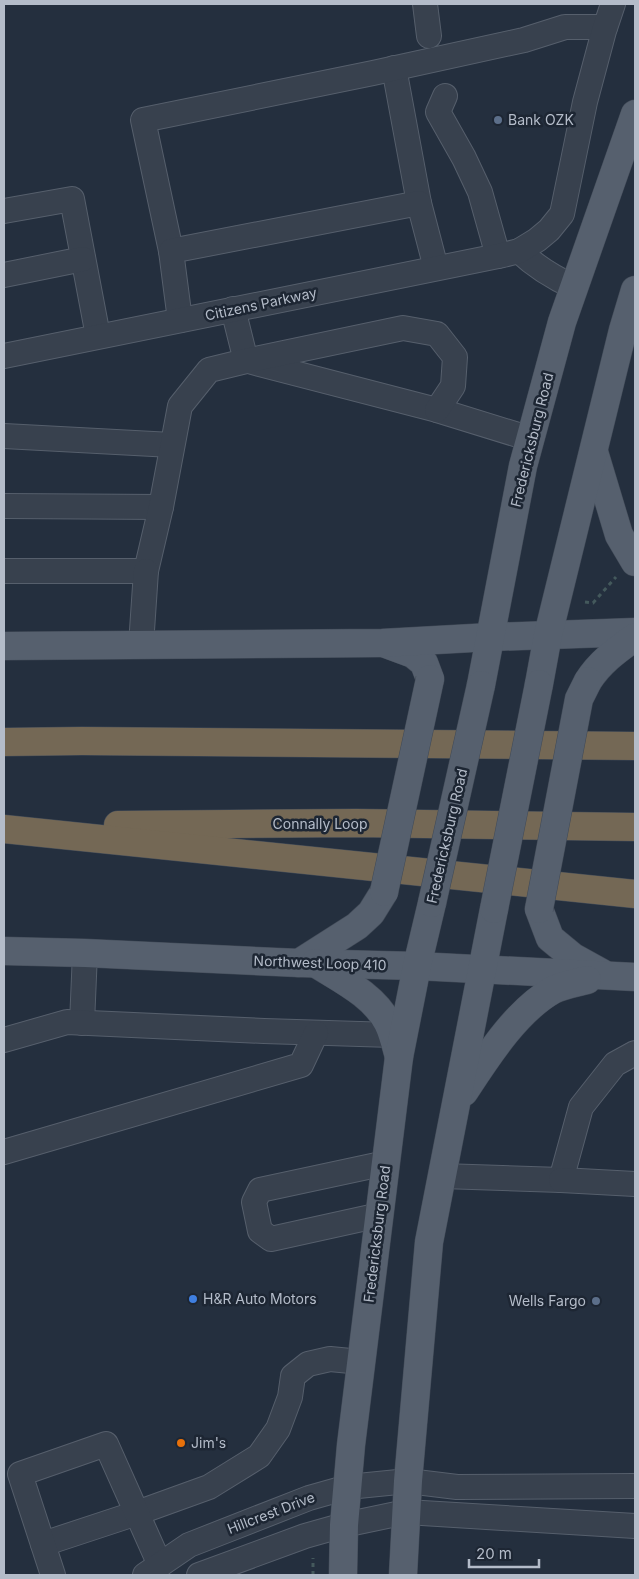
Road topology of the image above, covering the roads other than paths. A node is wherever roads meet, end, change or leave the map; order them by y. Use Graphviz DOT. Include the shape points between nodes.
graph roads {
  1 [pos="425,4"];
  2 [pos="613,4"];
  3 [pos="605,27"];
  4 [pos="429,36"];
  5 [pos="394,68"];
  6 [pos="445,96"];
  7 [pos="635,114"];
  8 [pos="419,203"];
  9 [pos="4,211"];
  10 [pos="171,251"];
  11 [pos="508,253"];
  12 [pos="83,259"];
  13 [pos="436,268"];
  14 [pos="4,275"];
  15 [pos="574,287"];
  16 [pos="635,290"];
  17 [pos="233,309"];
  18 [pos="180,320"];
  19 [pos="98,336"];
  20 [pos="4,356"];
  21 [pos="246,360"];
  22 [pos="436,410"];
  23 [pos="4,436"];
  24 [pos="530,439"];
  25 [pos="172,445"];
  26 [pos="593,451"];
  27 [pos="4,506"];
  28 [pos="161,507"];
  29 [pos="627,568"];
  30 [pos="4,571"];
  31 [pos="146,571"];
  32 [pos="635,632"];
  33 [pos="548,635"];
  34 [pos="491,637"];
  35 [pos="635,637"];
  36 [pos="382,643"];
  37 [pos="141,645"];
  38 [pos="4,646"];
  39 [pos="4,742"];
  40 [pos="635,746"];
  41 [pos="4,827"];
  42 [pos="635,827"];
  43 [pos="635,894"];
  44 [pos="4,951"];
  45 [pos="85,953"];
  46 [pos="307,963"];
  47 [pos="417,966"];
  48 [pos="481,970"];
  49 [pos="605,974"];
  50 [pos="635,977"];
  51 [pos="82,1023"];
  52 [pos="316,1033"];
  53 [pos="4,1040"];
  54 [pos="396,1046"];
  55 [pos="635,1053"];
  56 [pos="456,1104"];
  57 [pos="4,1152"];
  58 [pos="386,1164"];
  59 [pos="442,1176"];
  60 [pos="561,1180"];
  61 [pos="635,1184"];
  62 [pos="380,1215"];
  63 [pos="361,1362"];
  64 [pos="408,1481"];
  65 [pos="635,1486"];
  66 [pos="348,1487"];
  67 [pos="406,1512"];
  68 [pos="137,1513"];
  69 [pos="344,1525"];
  70 [pos="635,1526"];
  71 [pos="43,1544"];
  72 [pos="152,1570"];
  73 [pos="53,1575"];
  74 [pos="199,1575"];
  75 [pos="343,1575"];
  76 [pos="402,1575"];
  1 -- 4 [label="street"];
  2 -- 3 [label="street, Citizens Parkway"];
  3 -- 5 [label="street" via="564,27 524,40"];
  3 -- 11 [label="street, Citizens Parkway" via="585,102 562,214 537,240"];
  5 -- 8 [label="street"];
  5 -- 10 [label="street" via="143,120"];
  6 -- 11 [label="street" via="438,112 464,158"];
  7 -- 15 [label="main road, Fredericksburg Road"];
  8 -- 10 [label="street"];
  8 -- 13 [label="street"];
  9 -- 12 [label="street" via="72,199"];
  10 -- 18 [label="street"];
  11 -- 13 [label="street, Citizens Parkway"];
  11 -- 15 [label="street"];
  12 -- 14 [label="street"];
  12 -- 19 [label="street"];
  13 -- 17 [label="street, Citizens Parkway"];
  15 -- 24 [label="main road, Fredericksburg Road"];
  16 -- 26 [label="main road"];
  17 -- 18 [label="street, Citizens Parkway"];
  17 -- 21 [label="street"];
  18 -- 19 [label="street, Citizens Parkway"];
  19 -- 20 [label="street, Citizens Parkway"];
  21 -- 22 [label="street"];
  21 -- 22 [label="street" via="403,328 437,334 456,357 453,386"];
  21 -- 25 [label="street" via="209,370 180,406"];
  22 -- 24 [label="street"];
  23 -- 25 [label="street"];
  24 -- 34 [label="main road, Fredericksburg Road"];
  25 -- 28 [label="street"];
  26 -- 29 [label="main road"];
  26 -- 33 [label="main road"];
  27 -- 28 [label="street"];
  28 -- 31 [label="street"];
  30 -- 31 [label="street"];
  31 -- 37 [label="street"];
  32 -- 33 [label="main road"];
  33 -- 34 [label="main road"];
  33 -- 48 [label="main road, bridge"];
  34 -- 36 [label="main road"];
  34 -- 47 [label="main road, Fredericksburg Road, bridge"];
  35 -- 49 [label="main road, bridge" via="604,660 588,681 580,700 539,909 550,938 573,957"];
  36 -- 37 [label="main road"];
  36 -- 46 [label="main road, bridge" via="413,654 424,663 430,678 384,892 371,913 357,926"];
  37 -- 38 [label="main road"];
  39 -- 40 [label="highway"];
  41 -- 42 [label="highway, Connally Loop" via="356,823"];
  41 -- 43 [label="highway"];
  44 -- 45 [label="main road, Northwest Loop 410"];
  45 -- 46 [label="main road, Northwest Loop 410"];
  45 -- 51 [label="street"];
  46 -- 47 [label="main road, Northwest Loop 410"];
  46 -- 54 [label="main road" via="362,994 375,1006 387,1022"];
  47 -- 48 [label="main road, Northwest Loop 410"];
  47 -- 54 [label="main road, Fredericksburg Road"];
  48 -- 49 [label="main road, Northwest Loop 410"];
  48 -- 56 [label="main road"];
  49 -- 50 [label="main road, Northwest Loop 410"];
  49 -- 56 [label="main road" via="555,990 534,1003 483,1062"];
  51 -- 52 [label="street"];
  51 -- 53 [label="street" via="67,1022"];
  52 -- 54 [label="street"];
  52 -- 57 [label="street" via="301,1065"];
  54 -- 58 [label="main road, Fredericksburg Road"];
  55 -- 60 [label="street" via="615,1064 581,1107"];
  56 -- 59 [label="main road"];
  58 -- 62 [label="main road, Fredericksburg Road"];
  58 -- 62 [label="street" via="260,1190 254,1202 260,1231 271,1239"];
  59 -- 60 [label="street"];
  59 -- 64 [label="main road" via="429,1242"];
  60 -- 61 [label="street"];
  62 -- 63 [label="main road, Fredericksburg Road"];
  63 -- 66 [label="main road, Fredericksburg Road"];
  63 -- 68 [label="street" via="330,1359 308,1364 293,1376 290,1396 278,1429 258,1456 209,1487"];
  64 -- 65 [label="street, Hillcrest Drive" via="456,1487"];
  64 -- 66 [label="street, Hillcrest Drive"];
  64 -- 67 [label="main road"];
  66 -- 69 [label="main road, Fredericksburg Road"];
  66 -- 72 [label="street, Hillcrest Drive" via="309,1498 189,1545"];
  67 -- 69 [label="street"];
  67 -- 70 [label="street"];
  67 -- 76 [label="main road"];
  68 -- 71 [label="street"];
  68 -- 71 [label="street" via="106,1444 20,1474"];
  68 -- 72 [label="street"];
  69 -- 74 [label="street"];
  69 -- 75 [label="main road, Fredericksburg Road"];
  71 -- 73 [label="street"];
}
